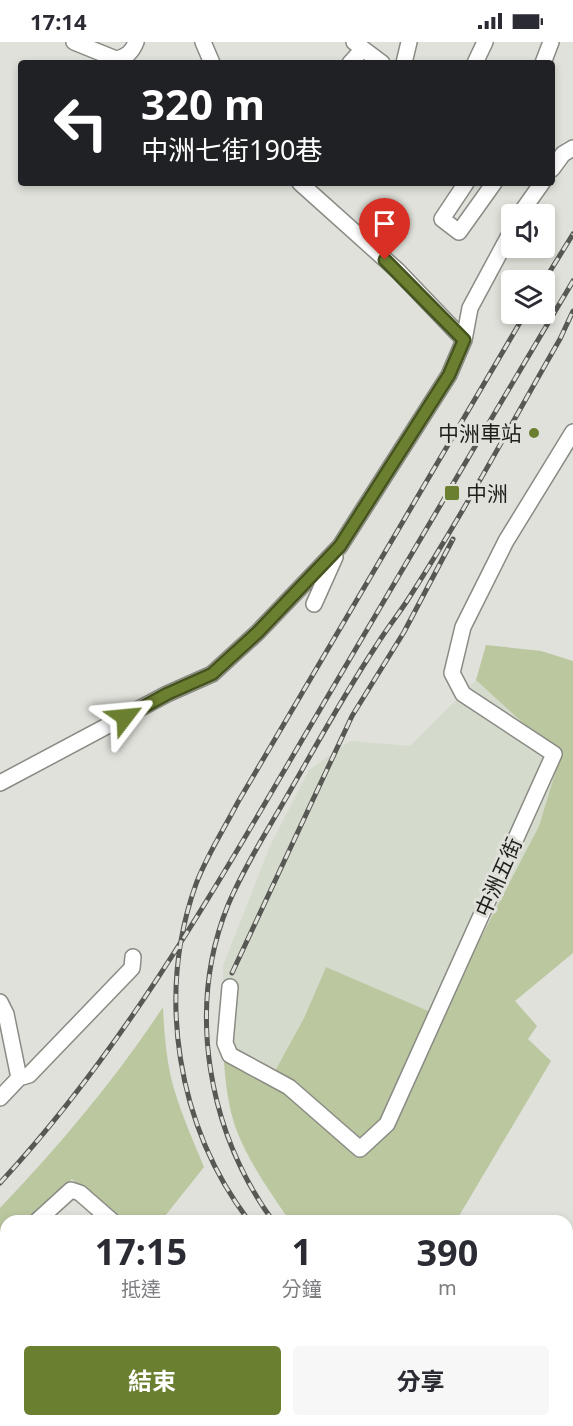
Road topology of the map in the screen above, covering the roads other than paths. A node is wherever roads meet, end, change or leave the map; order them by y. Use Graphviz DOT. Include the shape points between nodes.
graph roads {
  1 [pos="74,42"];
  2 [pos="136,42"];
  3 [pos="202,42"];
  4 [pos="409,42"];
  5 [pos="485,42"];
  6 [pos="551,42"];
  7 [pos="358,46"];
  8 [pos="211,60"];
  9 [pos="351,60"];
  10 [pos="378,60"];
  11 [pos="405,60"];
  12 [pos="476,60"];
  13 [pos="544,60"];
  14 [pos="563,150"];
  15 [pos="555,164"];
  16 [pos="303,186"];
  17 [pos="464,186"];
  18 [pos="492,186"];
  19 [pos="540,186"];
  20 [pos="527,204"];
  21 [pos="501,250"];
  22 [pos="464,340"];
  23 [pos="573,432"];
  24 [pos="340,546"];
  25 [pos="314,604"];
  26 [pos="0,783"];
  27 [pos="133,957"];
  28 [pos="230,987"];
  29 [pos="0,1002"];
  30 [pos="18,1078"];
  31 [pos="0,1098"];
  32 [pos="90,1202"];
  33 [pos="43,1215"];
  34 [pos="94,1215"];
  35 [pos="105,1215"];
  1 -- 2 [label="street" via="116,59 133,51"];
  3 -- 8 [label="street"];
  4 -- 11 [label="street"];
  5 -- 12 [label="street"];
  6 -- 13 [label="street"];
  7 -- 9 [label="street"];
  7 -- 10 [label="street"];
  14 -- 15 [label="street"];
  16 -- 22 [label="street" via="397,270"];
  17 -- 18 [label="street" via="442,219 459,232"];
  19 -- 20 [label="street"];
  21 -- 22 [label="street" via="470,308"];
  22 -- 24 [label="street" via="449,375"];
  23 -- 28 [label="street, 中洲五街" via="506,541 463,627 452,673 463,694 554,754 387,1124 360,1149 289,1087 230,1055 225,1043"];
  24 -- 25 [label="street"];
  24 -- 26 [label="street" via="212,674"];
  27 -- 30 [label="street" via="132,968 29,1075"];
  29 -- 30 [label="street" via="6,1014"];
  30 -- 31 [label="street"];
  32 -- 33 [label="street" via="71,1190"];
  32 -- 34 [label="street"];
  32 -- 35 [label="street"];
}
